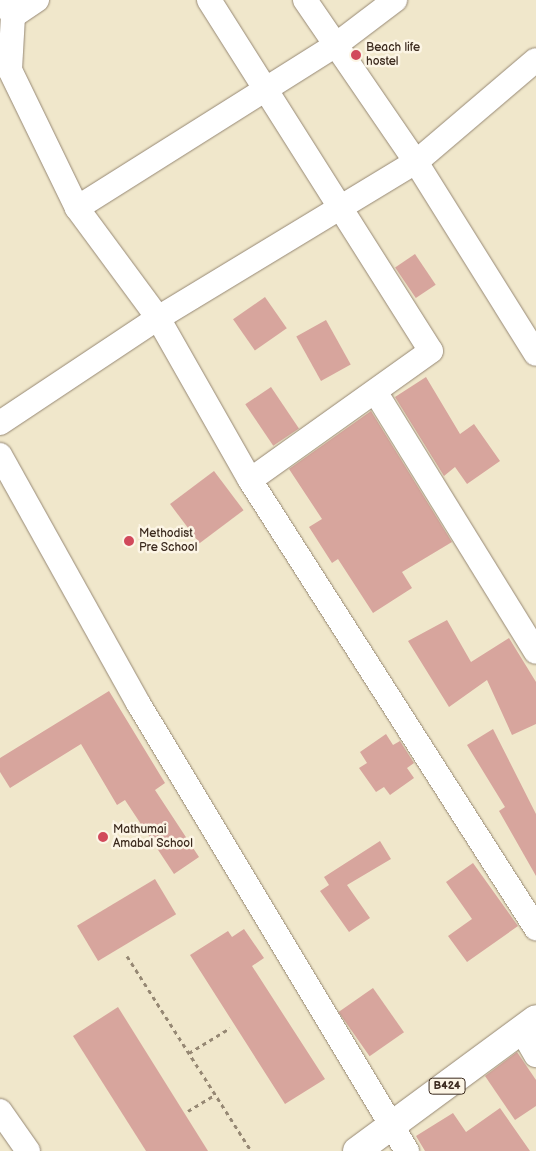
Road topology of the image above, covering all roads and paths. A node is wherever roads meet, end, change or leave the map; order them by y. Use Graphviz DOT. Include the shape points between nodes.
graph roads {
  1 [pos="37,0"];
  2 [pos="209,0"];
  3 [pos="305,0"];
  4 [pos="395,0"];
  5 [pos="8,8"];
  6 [pos="337,44"];
  7 [pos="536,60"];
  8 [pos="262,89"];
  9 [pos="416,162"];
  10 [pos="341,204"];
  11 [pos="78,208"];
  12 [pos="158,318"];
  13 [pos="536,354"];
  14 [pos="376,393"];
  15 [pos="0,423"];
  16 [pos="0,455"];
  17 [pos="250,480"];
  18 [pos="536,652"];
  19 [pos="536,928"];
  20 [pos="127,956"];
  21 [pos="529,1025"];
  22 [pos="230,1028"];
  23 [pos="189,1053"];
  24 [pos="536,1055"];
  25 [pos="216,1095"];
  26 [pos="0,1111"];
  27 [pos="188,1111"];
  28 [pos="389,1128"];
  29 [pos="28,1151"];
  30 [pos="251,1151"];
  31 [pos="357,1151"];
  32 [pos="407,1151"];
  1 -- 5 [label="street"];
  2 -- 8 [label="street"];
  3 -- 6 [label="street"];
  4 -- 6 [label="street"];
  5 -- 11 [label="street" via="10,70"];
  6 -- 8 [label="street"];
  6 -- 9 [label="street"];
  7 -- 9 [label="street"];
  8 -- 10 [label="street"];
  8 -- 11 [label="street"];
  9 -- 10 [label="street"];
  9 -- 13 [label="street"];
  10 -- 12 [label="street"];
  10 -- 14 [label="street" via="431,351"];
  11 -- 12 [label="street"];
  12 -- 15 [label="street"];
  12 -- 17 [label="street"];
  14 -- 17 [label="street"];
  14 -- 18 [label="street"];
  16 -- 28 [label="street" via="138,703"];
  17 -- 19 [label="street"];
  20 -- 23 [label="path"];
  21 -- 24 [label="street"];
  21 -- 28 [label="main road, B424"];
  22 -- 23 [label="path"];
  23 -- 25 [label="path"];
  25 -- 27 [label="path"];
  25 -- 30 [label="path"];
  26 -- 29 [label="street"];
  28 -- 31 [label="main road, B424"];
  28 -- 32 [label="street"];
}
